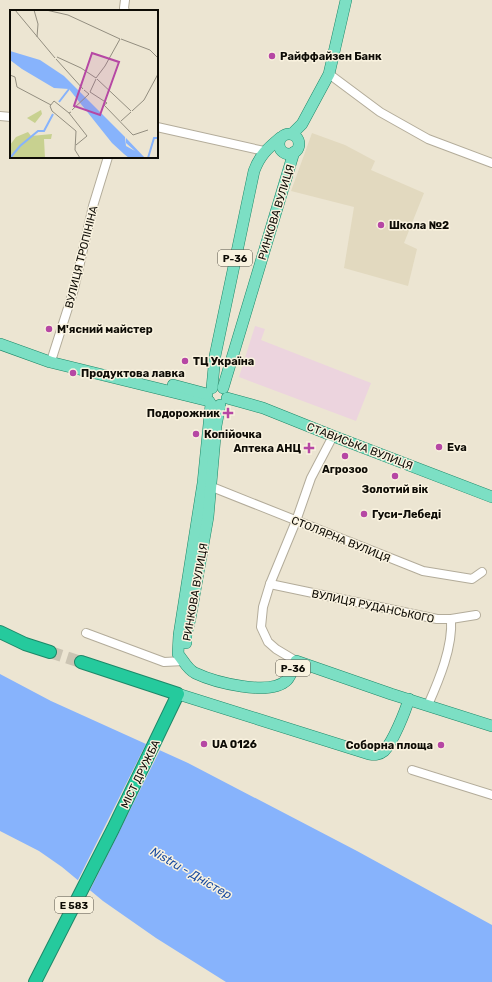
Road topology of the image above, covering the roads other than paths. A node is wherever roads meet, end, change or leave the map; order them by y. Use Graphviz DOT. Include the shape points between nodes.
graph roads {
  1 [pos="125,0"];
  2 [pos="346,0"];
  3 [pos="125,10"];
  4 [pos="329,74"];
  5 [pos="0,116"];
  6 [pos="10,117"];
  7 [pos="158,127"];
  8 [pos="292,134"];
  9 [pos="280,138"];
  10 [pos="264,151"];
  11 [pos="294,152"];
  12 [pos="108,158"];
  13 [pos="492,163"];
  14 [pos="0,339"];
  15 [pos="0,344"];
  16 [pos="52,358"];
  17 [pos="216,397"];
  18 [pos="333,436"];
  19 [pos="206,484"];
  20 [pos="492,497"];
  21 [pos="296,520"];
  22 [pos="482,572"];
  23 [pos="270,584"];
  24 [pos="476,615"];
  25 [pos="451,619"];
  26 [pos="0,632"];
  27 [pos="86,633"];
  28 [pos="50,652"];
  29 [pos="296,660"];
  30 [pos="184,661"];
  31 [pos="81,662"];
  32 [pos="178,694"];
  33 [pos="409,699"];
  34 [pos="428,705"];
  35 [pos="492,726"];
  36 [pos="412,770"];
  37 [pos="492,795"];
  38 [pos="35,982"];
  1 -- 3 [label="street"];
  2 -- 4 [label="main road"];
  4 -- 8 [label="main road" via="302,124"];
  4 -- 13 [label="street" via="380,112 428,139"];
  5 -- 6 [label="street"];
  7 -- 10 [label="street"];
  8 -- 9 [label="main road, РИНКОВА ВУЛИЦЯ / Р-36"];
  8 -- 11 [label="main road, РИНКОВА ВУЛИЦЯ / Р-36" via="298,141 298,147"];
  9 -- 10 [label="main road, РИНКОВА ВУЛИЦЯ / Р-36"];
  9 -- 11 [label="main road, РИНКОВА ВУЛИЦЯ" via="279,145 282,151 288,154"];
  10 -- 17 [label="main road, РИНКОВА ВУЛИЦЯ / Р-36" via="254,171 215,356"];
  11 -- 17 [label="main road, РИНКОВА ВУЛИЦЯ / Р-36"];
  12 -- 16 [label="street, ВУЛИЦЯ ТРОПІНІНА" via="93,206 74,289"];
  14 -- 16 [label="main road, СТАВИСЬКА ВУЛИЦЯ"];
  15 -- 17 [label="main road, СТАВИСЬКА ВУЛИЦЯ" via="50,362"];
  16 -- 17 [label="main road, СТАВИСЬКА ВУЛИЦЯ"];
  17 -- 18 [label="main road, СТАВИСЬКА ВУЛИЦЯ" via="263,408"];
  17 -- 19 [label="main road, РИНКОВА ВУЛИЦЯ / Р-36"];
  18 -- 20 [label="main road, СТАВИСЬКА ВУЛИЦЯ"];
  18 -- 21 [label="street" via="311,478"];
  19 -- 21 [label="street, СТОЛЯРНА ВУЛИЦЯ"];
  19 -- 30 [label="main road, РИНКОВА ВУЛИЦЯ / Р-36" via="179,635 178,654"];
  21 -- 22 [label="street, СТОЛЯРНА ВУЛИЦЯ" via="423,571 472,579"];
  21 -- 23 [label="street"];
  23 -- 25 [label="street, ВУЛИЦЯ РУДАНСЬКОГО" via="437,620"];
  23 -- 29 [label="street" via="260,627 268,642"];
  24 -- 25 [label="street, ВУЛИЦЯ РУДАНСЬКОГО"];
  25 -- 34 [label="street" via="452,630 441,674"];
  26 -- 28 [label="highway"];
  27 -- 30 [label="street" via="164,662"];
  29 -- 30 [label="main road, Р-36" via="288,680 278,686 262,688 217,681 193,672"];
  29 -- 33 [label="main road, Р-36"];
  31 -- 32 [label="highway"];
  32 -- 33 [label="main road" via="377,755 389,745"];
  32 -- 38 [label="highway, МІСТ ДРУЖБА / E 583"];
  33 -- 34 [label="main road"];
  34 -- 35 [label="main road"];
  36 -- 37 [label="street"];
}
